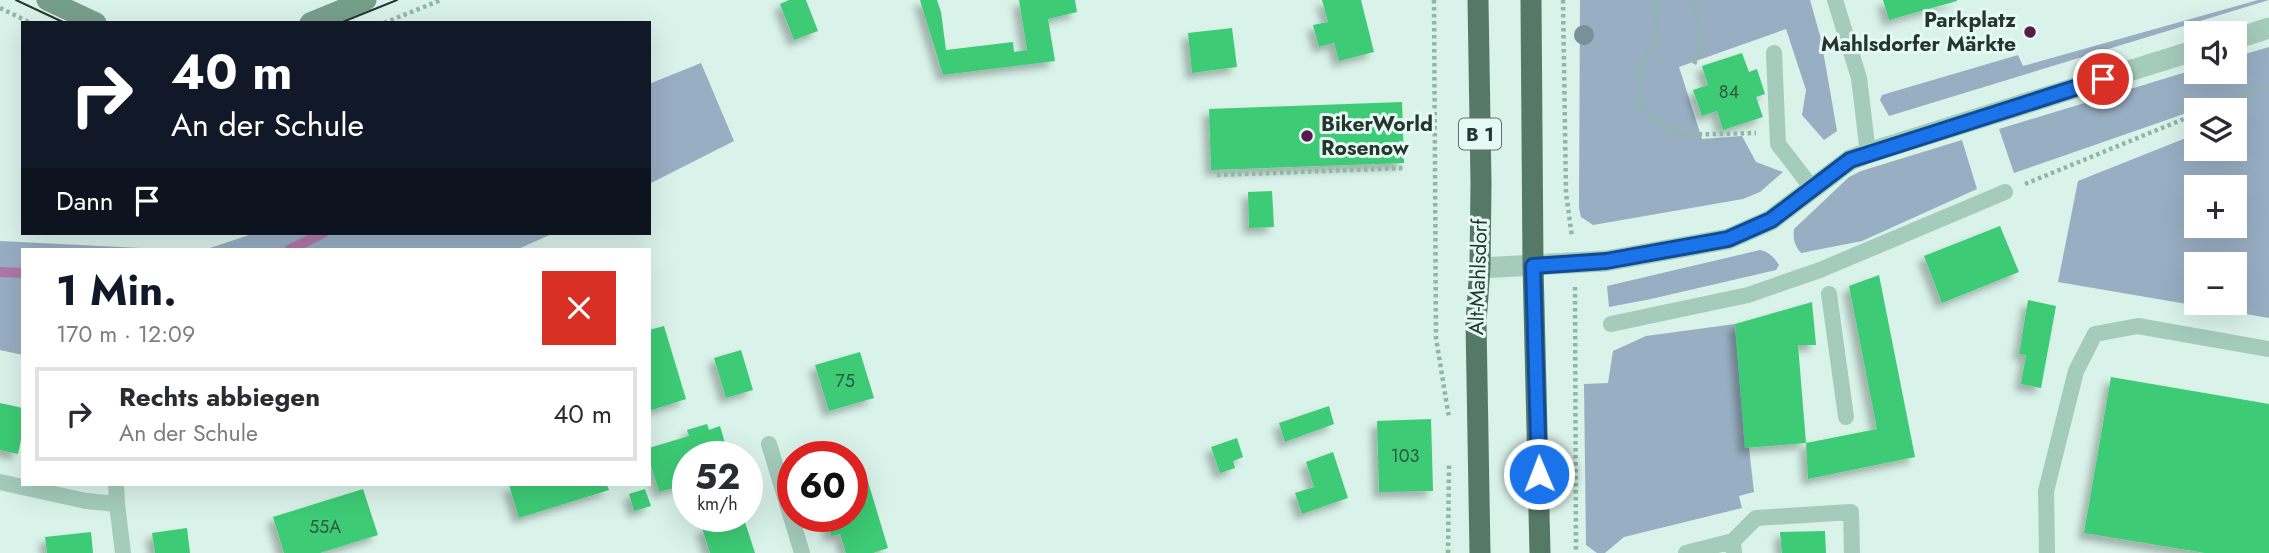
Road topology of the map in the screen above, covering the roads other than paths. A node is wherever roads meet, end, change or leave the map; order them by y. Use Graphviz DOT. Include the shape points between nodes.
graph roads {
  1 [pos="47,0"];
  2 [pos="366,0"];
  3 [pos="1478,0"];
  4 [pos="1531,0"];
  5 [pos="1835,0"];
  6 [pos="92,21"];
  7 [pos="315,21"];
  8 [pos="2269,28"];
  9 [pos="2247,35"];
  10 [pos="1774,53"];
  11 [pos="2184,54"];
  12 [pos="1868,152"];
  13 [pos="1812,188"];
  14 [pos="2005,192"];
  15 [pos="1533,266"];
  16 [pos="1479,268"];
  17 [pos="1829,293"];
  18 [pos="1611,324"];
  19 [pos="2269,349"];
  20 [pos="1846,417"];
  21 [pos="769,444"];
  22 [pos="0,482"];
  23 [pos="116,486"];
  24 [pos="117,504"];
  25 [pos="1734,547"];
  26 [pos="122,553"];
  27 [pos="802,553"];
  28 [pos="1479,553"];
  29 [pos="1540,553"];
  30 [pos="1686,553"];
  31 [pos="1852,553"];
  32 [pos="2047,553"];
  1 -- 6 [label="main road"];
  2 -- 7 [label="main road"];
  3 -- 16 [label="main road, Alt-Mahlsdorf / B 1"];
  4 -- 15 [label="main road, B 1"];
  5 -- 12 [label="lane" via="1859,78"];
  8 -- 9 [label="street"];
  10 -- 13 [label="lane" via="1778,144"];
  11 -- 12 [label="street"];
  12 -- 13 [label="street"];
  13 -- 15 [label="street" via="1771,220 1728,239 1606,261"];
  14 -- 18 [label="lane" via="1773,287"];
  15 -- 16 [label="street"];
  15 -- 29 [label="main road, B 1"];
  16 -- 28 [label="main road, Alt-Mahlsdorf / B 1"];
  17 -- 20 [label="lane"];
  19 -- 32 [label="lane" via="2138,326 2095,334 2076,371 2046,491"];
  21 -- 27 [label="lane"];
  22 -- 24 [label="lane"];
  23 -- 24 [label="lane"];
  24 -- 26 [label="lane"];
  25 -- 30 [label="lane"];
  25 -- 31 [label="lane" via="1756,518 1851,512"];
}
